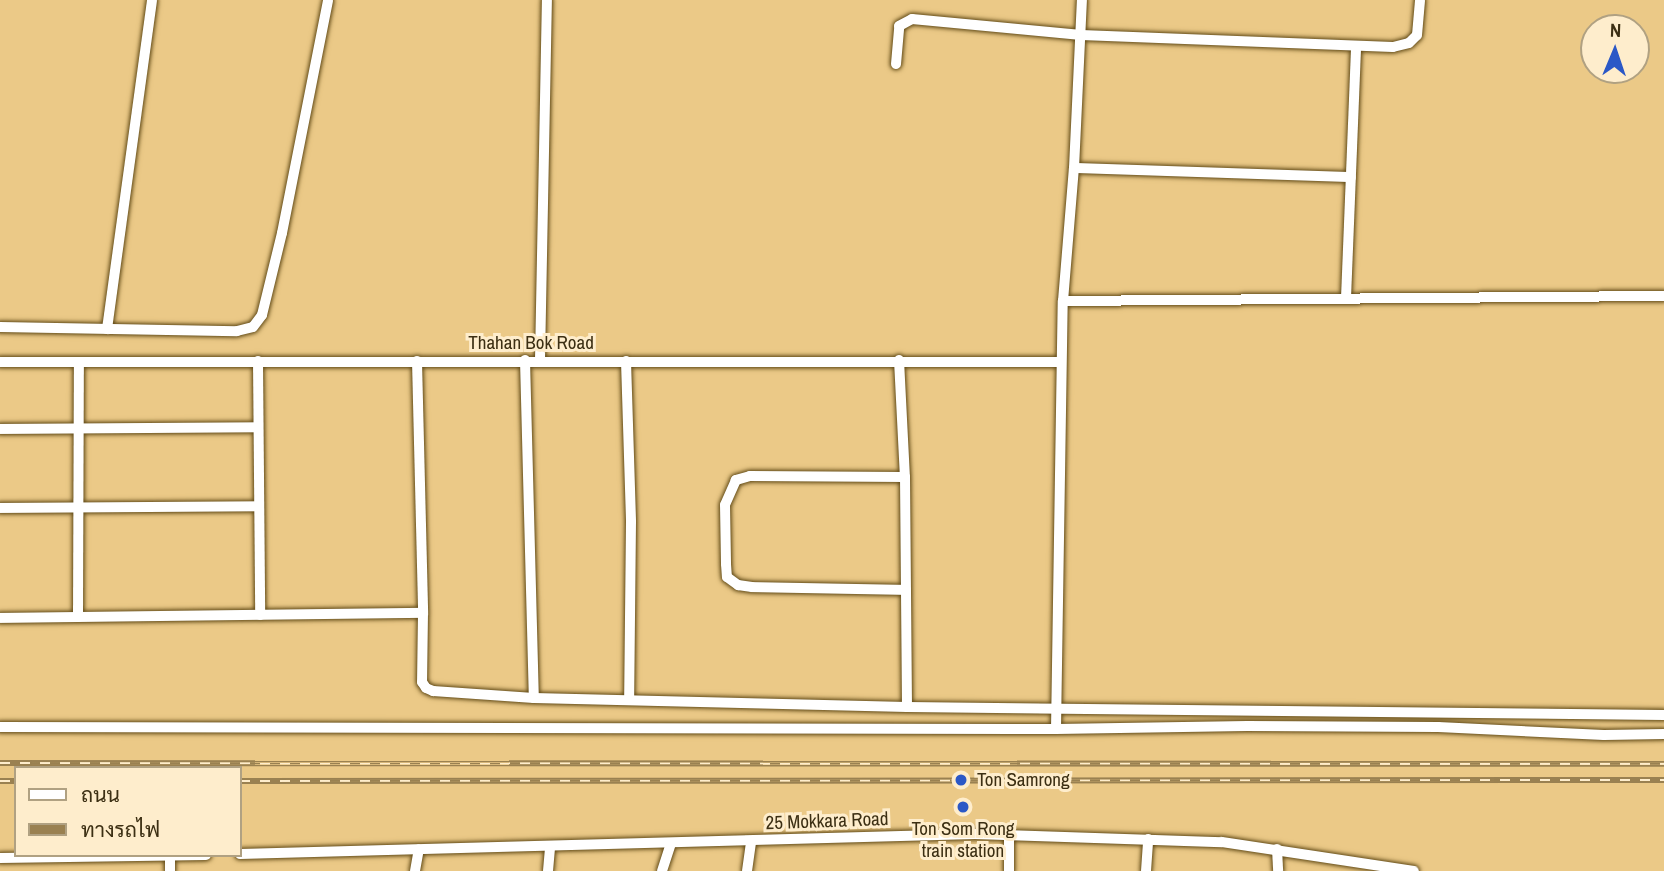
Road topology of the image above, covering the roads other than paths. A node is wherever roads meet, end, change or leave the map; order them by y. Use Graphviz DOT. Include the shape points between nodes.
graph roads {
  1 [pos="152,0"];
  2 [pos="328,0"];
  3 [pos="547,0"];
  4 [pos="1082,0"];
  5 [pos="1420,0"];
  6 [pos="1081,35"];
  7 [pos="1356,46"];
  8 [pos="896,64"];
  9 [pos="1074,168"];
  10 [pos="1351,177"];
  11 [pos="1664,296"];
  12 [pos="1346,298"];
  13 [pos="1063,300"];
  14 [pos="0,327"];
  15 [pos="107,329"];
  16 [pos="525,360"];
  17 [pos="540,360"];
  18 [pos="899,360"];
  19 [pos="258,361"];
  20 [pos="416,361"];
  21 [pos="625,361"];
  22 [pos="0,362"];
  23 [pos="79,362"];
  24 [pos="1061,362"];
  25 [pos="257,427"];
  26 [pos="0,429"];
  27 [pos="79,429"];
  28 [pos="905,477"];
  29 [pos="258,506"];
  30 [pos="79,507"];
  31 [pos="0,508"];
  32 [pos="906,590"];
  33 [pos="423,613"];
  34 [pos="260,615"];
  35 [pos="78,617"];
  36 [pos="0,618"];
  37 [pos="534,698"];
  38 [pos="629,700"];
  39 [pos="907,707"];
  40 [pos="1058,708"];
  41 [pos="1664,715"];
  42 [pos="0,727"];
  43 [pos="1056,729"];
  44 [pos="1664,734"];
  45 [pos="1009,835"];
  46 [pos="1149,839"];
  47 [pos="751,841"];
  48 [pos="671,843"];
  49 [pos="550,846"];
  50 [pos="419,849"];
  51 [pos="1277,849"];
  52 [pos="242,854"];
  53 [pos="85,857"];
  54 [pos="0,858"];
  55 [pos="415,871"];
  56 [pos="548,871"];
  57 [pos="662,871"];
  58 [pos="747,871"];
  59 [pos="1009,871"];
  60 [pos="1146,871"];
  61 [pos="1278,871"];
  62 [pos="1414,871"];
  1 -- 15 [label="street"];
  2 -- 15 [label="street" via="262,315 253,327 237,331"];
  3 -- 17 [label="street"];
  4 -- 6 [label="street"];
  5 -- 7 [label="street" via="1420,24 1409,43"];
  6 -- 7 [label="street"];
  6 -- 8 [label="street" via="912,19 899,26"];
  6 -- 9 [label="street"];
  7 -- 10 [label="street"];
  9 -- 10 [label="street"];
  9 -- 13 [label="street"];
  10 -- 12 [label="street"];
  11 -- 12 [label="street"];
  12 -- 13 [label="street"];
  13 -- 24 [label="street"];
  14 -- 15 [label="street"];
  16 -- 17 [label="street, Thahan Bok Road"];
  16 -- 20 [label="street, Thahan Bok Road"];
  16 -- 37 [label="street"];
  17 -- 21 [label="street, Thahan Bok Road"];
  18 -- 21 [label="street, Thahan Bok Road"];
  18 -- 24 [label="street, Thahan Bok Road"];
  18 -- 28 [label="street"];
  19 -- 20 [label="street, Thahan Bok Road"];
  19 -- 23 [label="street, Thahan Bok Road"];
  19 -- 25 [label="street"];
  20 -- 33 [label="street"];
  21 -- 38 [label="street" via="631,522"];
  22 -- 23 [label="street, Thahan Bok Road"];
  23 -- 27 [label="street"];
  24 -- 40 [label="street"];
  25 -- 27 [label="street"];
  25 -- 29 [label="street"];
  26 -- 27 [label="street"];
  27 -- 30 [label="street"];
  28 -- 32 [label="street"];
  28 -- 32 [label="street" via="750,476 736,480 726,505 726,564 727,577 738,585"];
  29 -- 30 [label="street"];
  29 -- 34 [label="street"];
  30 -- 31 [label="street"];
  30 -- 35 [label="street"];
  32 -- 39 [label="street"];
  33 -- 34 [label="street"];
  33 -- 37 [label="street" via="422,682 426,688"];
  34 -- 35 [label="street"];
  35 -- 36 [label="street"];
  37 -- 38 [label="street"];
  38 -- 39 [label="street"];
  39 -- 40 [label="street"];
  40 -- 41 [label="street"];
  40 -- 43 [label="street"];
  42 -- 43 [label="street"];
  43 -- 44 [label="street" via="1438,727"];
  45 -- 46 [label="street, 25 Mokkara Road"];
  45 -- 47 [label="street, 25 Mokkara Road"];
  45 -- 59 [label="street"];
  46 -- 51 [label="street, 25 Mokkara Road"];
  46 -- 60 [label="street"];
  47 -- 48 [label="street, 25 Mokkara Road"];
  47 -- 58 [label="street"];
  48 -- 49 [label="street, 25 Mokkara Road"];
  48 -- 57 [label="street"];
  49 -- 50 [label="street, 25 Mokkara Road"];
  49 -- 56 [label="street"];
  50 -- 52 [label="street, 25 Mokkara Road"];
  50 -- 55 [label="street"];
  51 -- 61 [label="street"];
  51 -- 62 [label="street, 25 Mokkara Road"];
  53 -- 54 [label="street"];
}
